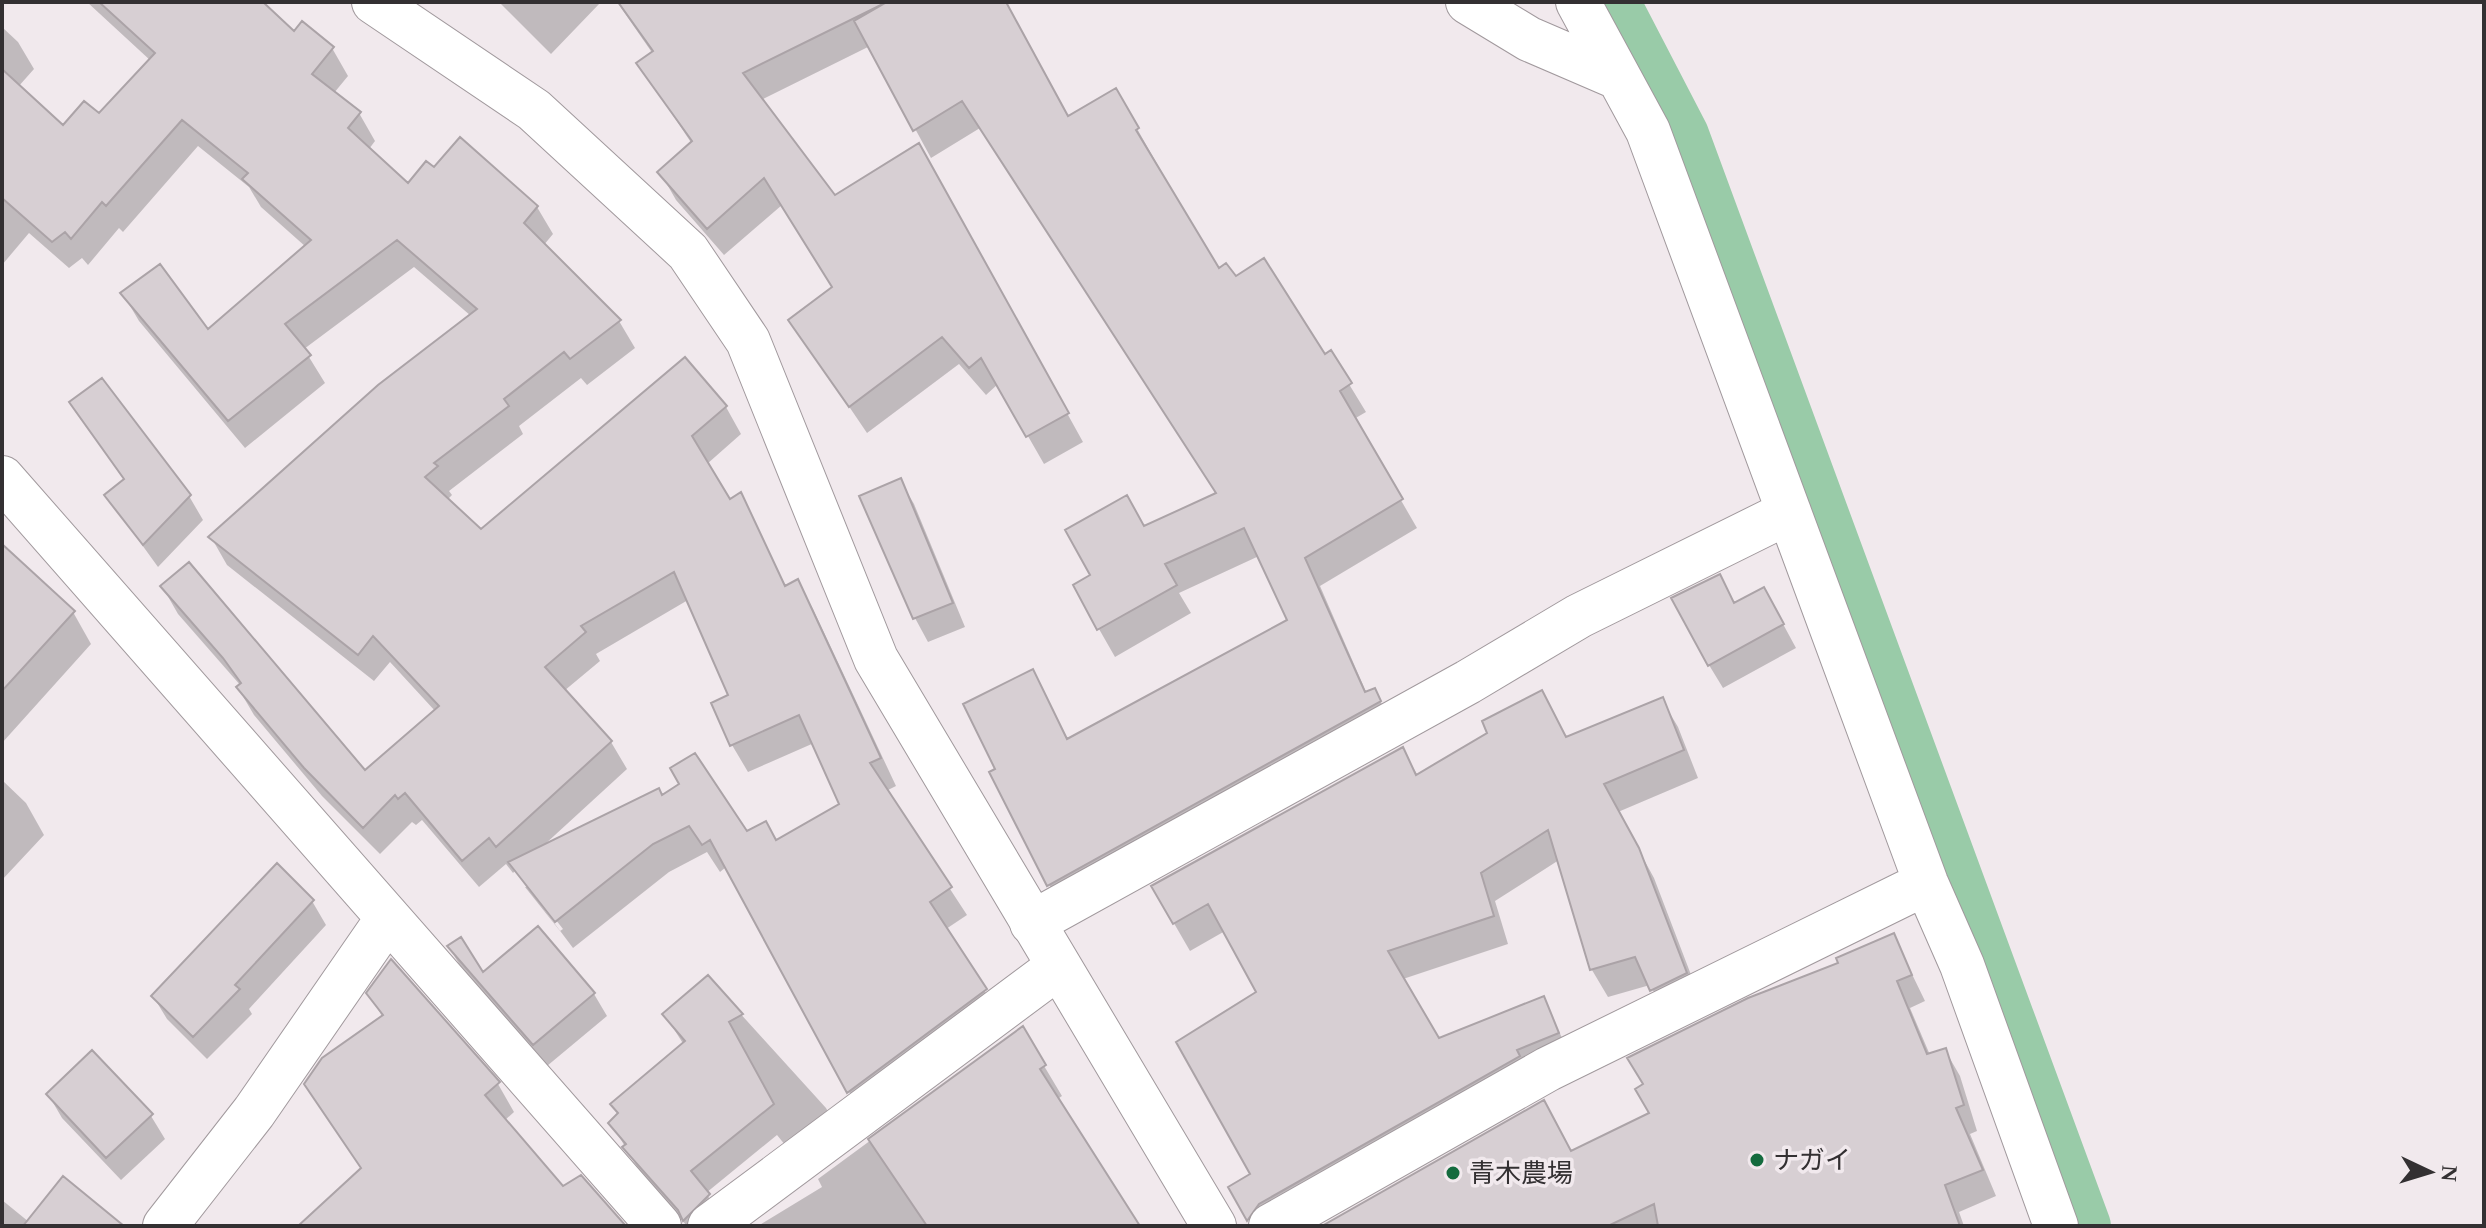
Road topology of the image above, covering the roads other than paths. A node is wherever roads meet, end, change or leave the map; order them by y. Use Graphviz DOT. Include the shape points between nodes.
graph roads {
  1 [pos="374,2"];
  2 [pos="1468,2"];
  3 [pos="1578,2"];
  4 [pos="1615,76"];
  5 [pos="2,478"];
  6 [pos="1789,512"];
  7 [pos="1926,883"];
  8 [pos="388,918"];
  9 [pos="1032,923"];
  10 [pos="1058,967"];
  11 [pos="165,1226"];
  12 [pos="659,1226"];
  13 [pos="710,1226"];
  14 [pos="1214,1226"];
  15 [pos="1271,1226"];
  16 [pos="2056,1226"];
  1 -- 9 [label="street" via="534,110 688,252 748,341 876,659"];
  2 -- 4 [label="street" via="1529,39"];
  3 -- 4 [label="street"];
  4 -- 6 [label="street" via="1648,131"];
  5 -- 8 [label="street"];
  6 -- 7 [label="street"];
  6 -- 9 [label="street" via="1579,616"];
  7 -- 15 [label="street" via="1548,1069"];
  7 -- 16 [label="street" via="1962,965"];
  8 -- 11 [label="street" via="254,1112"];
  8 -- 12 [label="street"];
  9 -- 10 [label="street"];
  10 -- 13 [label="street"];
  10 -- 14 [label="street"];
}
